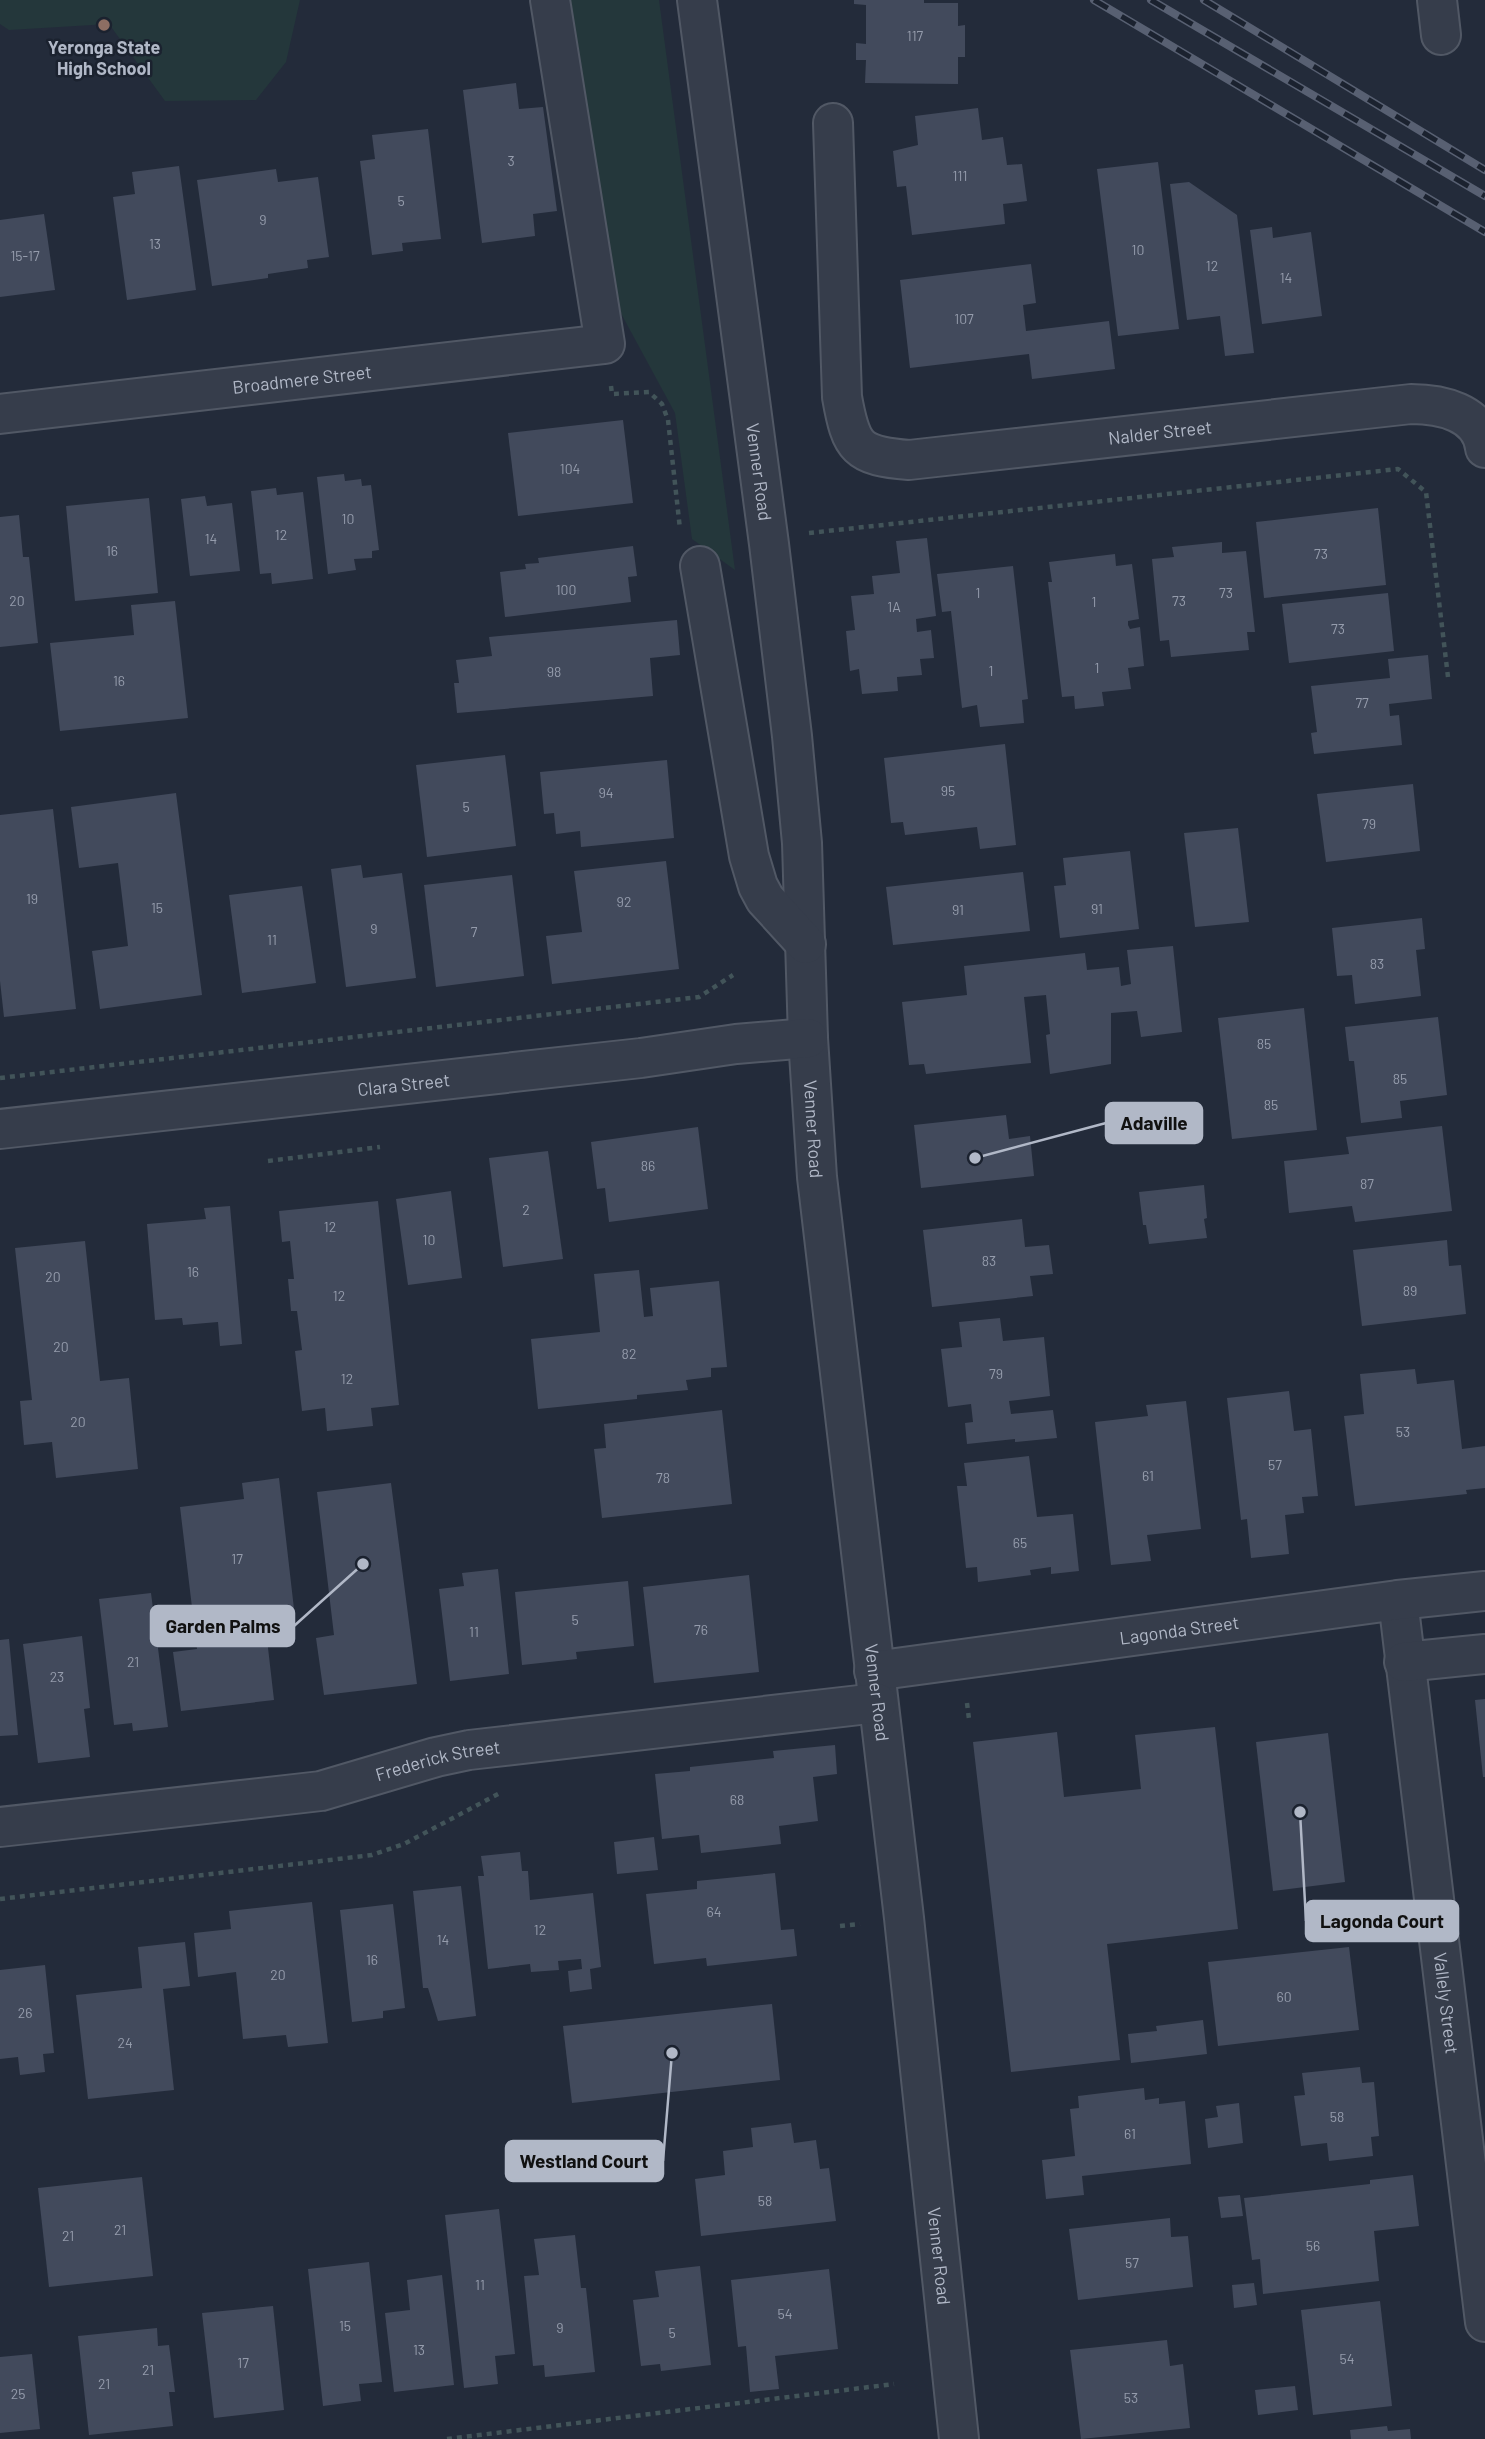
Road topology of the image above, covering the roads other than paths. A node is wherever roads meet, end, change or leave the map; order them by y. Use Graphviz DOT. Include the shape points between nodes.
graph roads {
  1 [pos="550,0"];
  2 [pos="697,0"];
  3 [pos="833,123"];
  4 [pos="0,414"];
  5 [pos="1485,448"];
  6 [pos="691,554"];
  7 [pos="806,944"];
  8 [pos="808,1038"];
  9 [pos="0,1129"];
  10 [pos="1485,1591"];
  11 [pos="1398,1600"];
  12 [pos="1485,1654"];
  13 [pos="1404,1662"];
  14 [pos="876,1687"];
  15 [pos="0,1827"];
  16 [pos="1485,2322"];
  17 [pos="956,2439"];
  1 -- 4 [label="street, Broadmere Street" via="605,344"];
  2 -- 7 [label="street, Venner Road" via="792,736"];
  3 -- 5 [label="street, Nalder Street" via="842,397 853,439 870,455 909,460 1411,404 1445,407 1460,414 1479,430"];
  6 -- 7 [label="street" via="753,869 765,899"];
  7 -- 8 [label="street, Venner Road"];
  8 -- 9 [label="street, Clara Street"];
  8 -- 14 [label="street, Venner Road" via="817,1177"];
  10 -- 11 [label="street, Lagonda Street"];
  11 -- 13 [label="street, Vallely Street"];
  11 -- 14 [label="street, Lagonda Street"];
  12 -- 13 [label="street"];
  13 -- 16 [label="street, Vallely Street"];
  14 -- 15 [label="street, Frederick Street" via="436,1756 321,1791"];
  14 -- 17 [label="street, Venner Road"];
}
